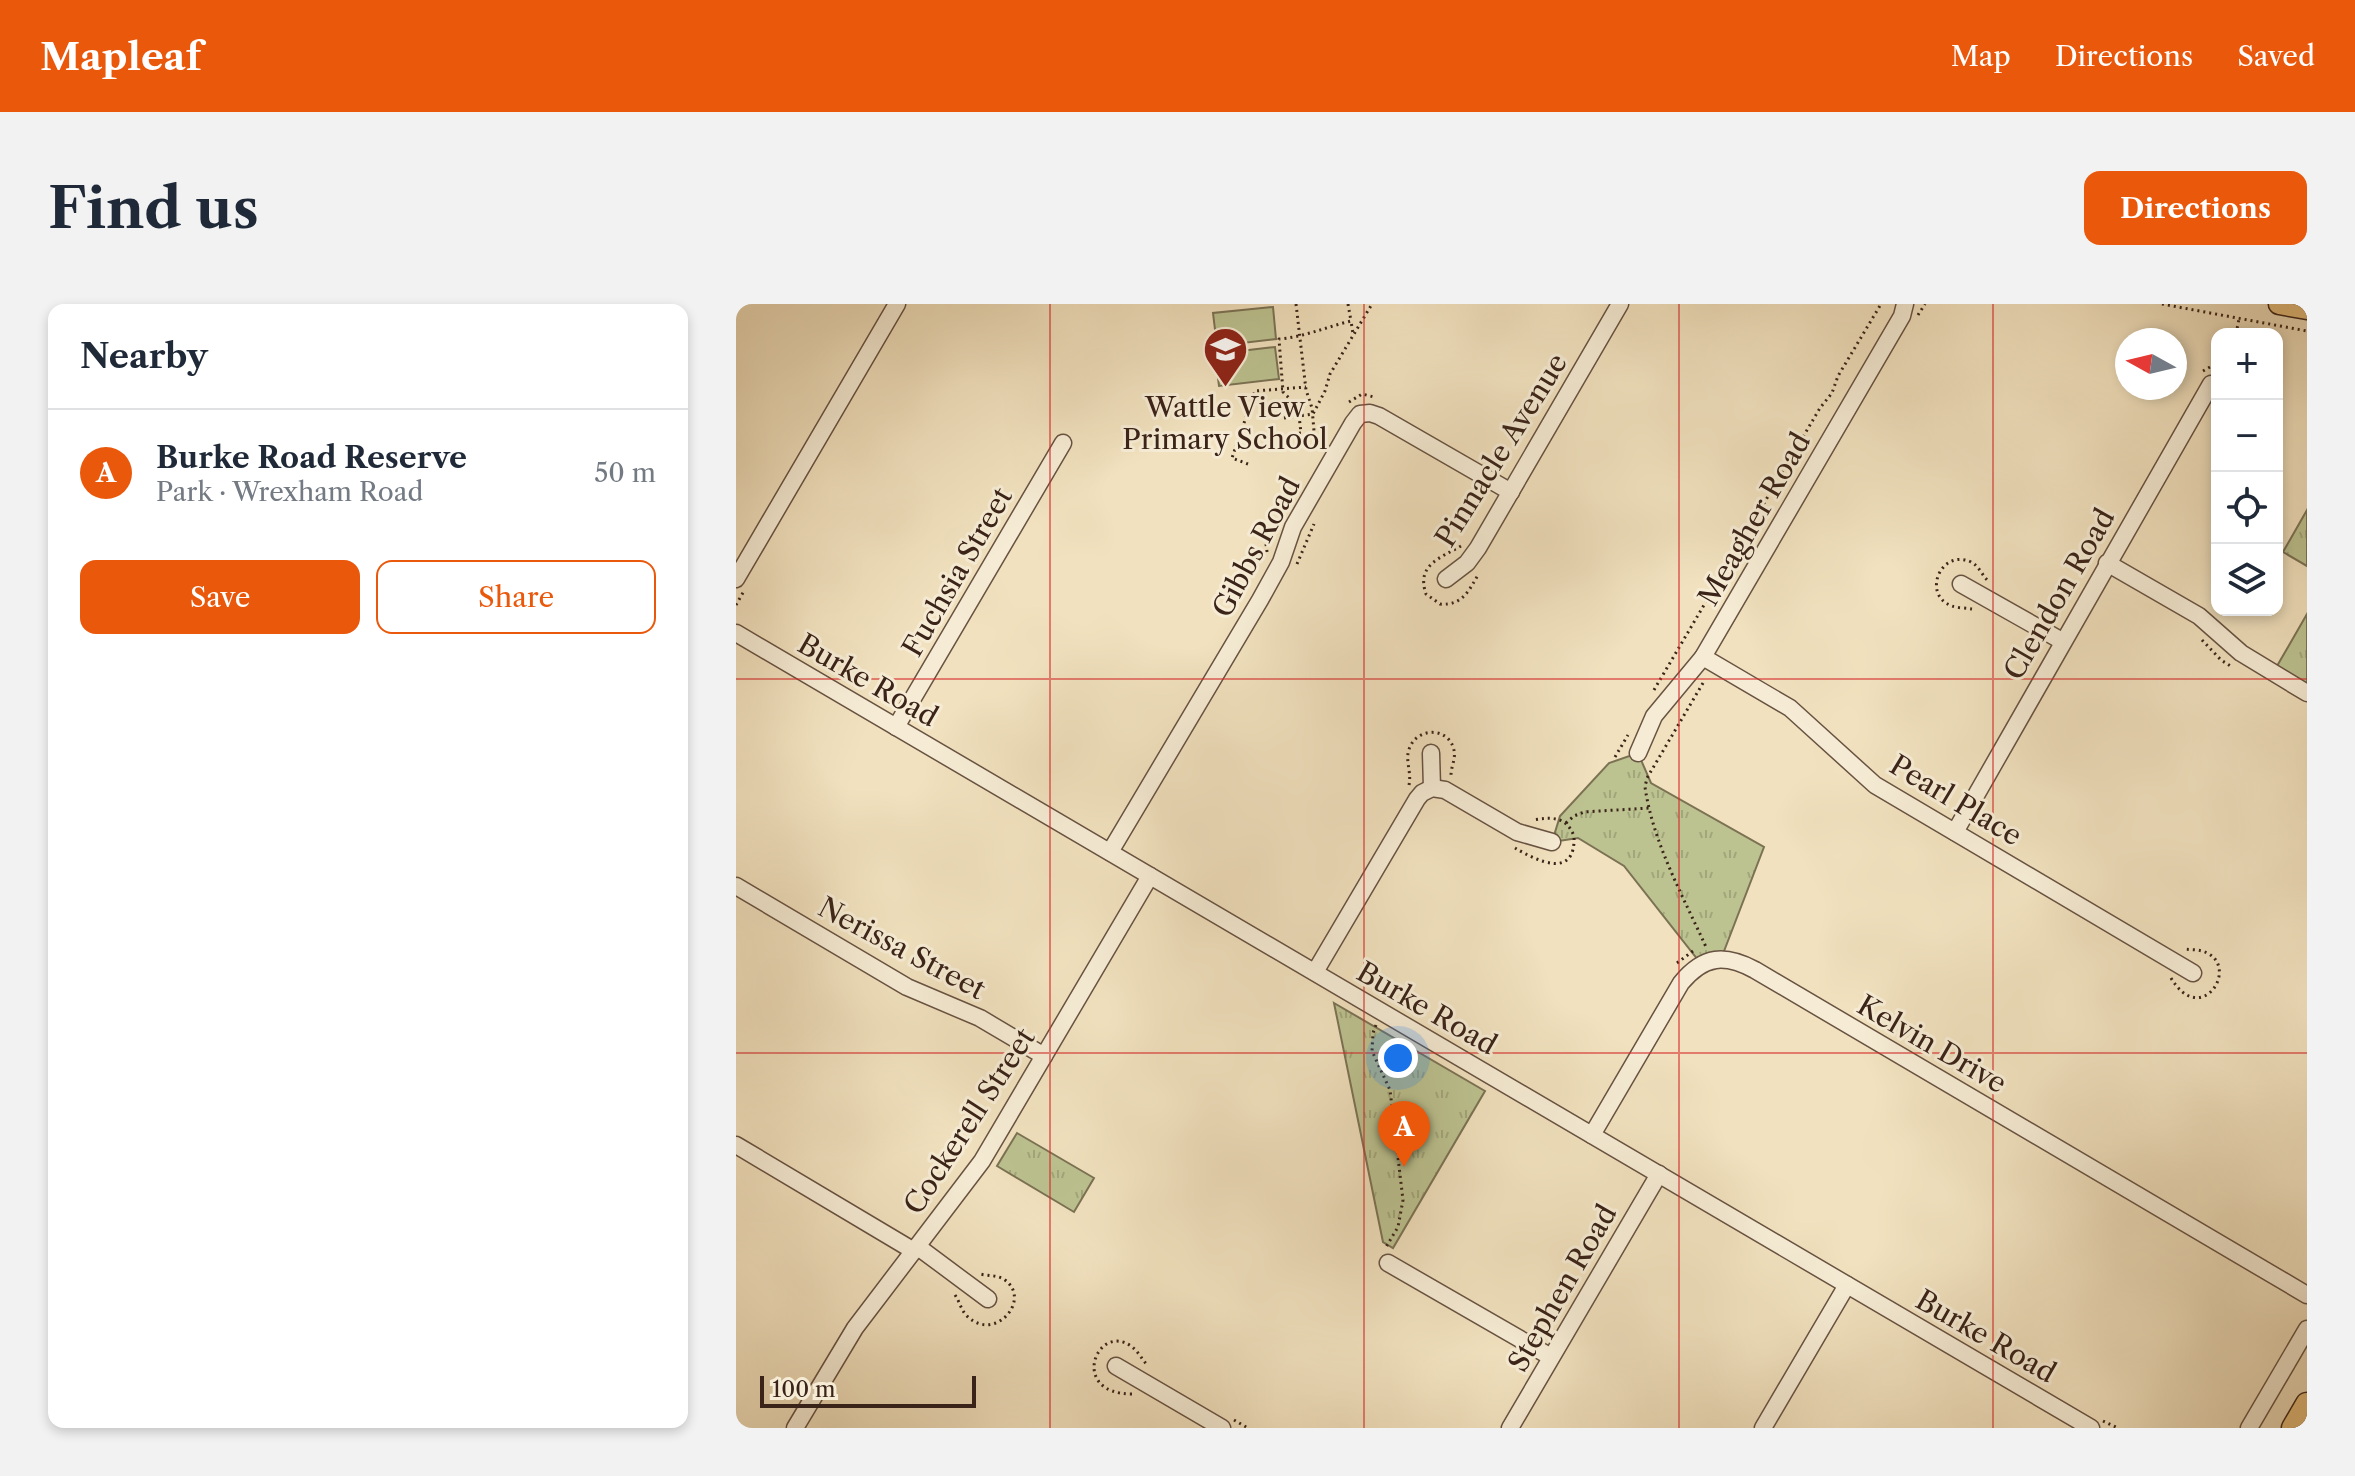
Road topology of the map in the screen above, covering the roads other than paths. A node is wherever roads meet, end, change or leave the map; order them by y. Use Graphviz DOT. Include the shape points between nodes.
graph roads {
  1 [pos="897,304"];
  2 [pos="1620,304"];
  3 [pos="1905,304"];
  4 [pos="2279,304"];
  5 [pos="2307,309"];
  6 [pos="2211,384"];
  7 [pos="1063,443"];
  8 [pos="1511,492"];
  9 [pos="2107,563"];
  10 [pos="736,579"];
  11 [pos="1446,579"];
  12 [pos="1961,584"];
  13 [pos="736,633"];
  14 [pos="2062,641"];
  15 [pos="1703,657"];
  16 [pos="2307,693"];
  17 [pos="896,727"];
  18 [pos="1431,753"];
  19 [pos="1638,753"];
  20 [pos="1432,788"];
  21 [pos="1955,832"];
  22 [pos="1552,842"];
  23 [pos="1110,852"];
  24 [pos="1150,876"];
  25 [pos="736,886"];
  26 [pos="1315,972"];
  27 [pos="2193,973"];
  28 [pos="1044,1056"];
  29 [pos="1592,1135"];
  30 [pos="736,1145"];
  31 [pos="1659,1174"];
  32 [pos="916,1249"];
  33 [pos="1391,1258"];
  34 [pos="1847,1285"];
  35 [pos="2307,1295"];
  36 [pos="988,1299"];
  37 [pos="2307,1329"];
  38 [pos="1551,1357"];
  39 [pos="1116,1366"];
  40 [pos="2307,1404"];
  41 [pos="795,1428"];
  42 [pos="1222,1428"];
  43 [pos="1510,1428"];
  44 [pos="1763,1428"];
  45 [pos="2091,1428"];
  46 [pos="2249,1428"];
  47 [pos="2293,1428"];
  1 -- 10 [label="street"];
  2 -- 8 [label="street, Pinnacle Avenue"];
  3 -- 15 [label="street, Meagher Road"];
  4 -- 5 [label="main road"];
  6 -- 9 [label="street, Clendon Road"];
  7 -- 17 [label="street, Fuchsia Street"];
  8 -- 11 [label="street, Pinnacle Avenue" via="1473,555"];
  8 -- 23 [label="street, Gibbs Road" via="1379,416 1360,414 1293,527 1266,591"];
  9 -- 14 [label="street, Clendon Road"];
  9 -- 16 [label="street" via="2199,616 2241,653"];
  12 -- 14 [label="street"];
  13 -- 17 [label="street, Burke Road"];
  14 -- 21 [label="street, Clendon Road"];
  15 -- 19 [label="street, Meagher Road" via="1654,716"];
  15 -- 21 [label="street, Pearl Place" via="1790,708 1875,785"];
  17 -- 23 [label="street, Burke Road"];
  18 -- 20 [label="street"];
  20 -- 22 [label="street" via="1445,790 1517,832"];
  20 -- 26 [label="street" via="1417,799"];
  21 -- 27 [label="street, Pearl Place"];
  23 -- 24 [label="street, Burke Road"];
  24 -- 26 [label="street, Burke Road"];
  24 -- 28 [label="street, Cockerell Street"];
  25 -- 28 [label="street, Nerissa Street" via="907,987 969,1013"];
  26 -- 29 [label="street, Burke Road"];
  28 -- 32 [label="street, Cockerell Street" via="982,1161"];
  29 -- 31 [label="street, Burke Road"];
  29 -- 35 [label="street, Kelvin Drive" via="1681,983 1706,963 1733,960"];
  30 -- 32 [label="street"];
  31 -- 34 [label="street, Burke Road"];
  31 -- 38 [label="street, Stephen Road"];
  32 -- 36 [label="street"];
  32 -- 41 [label="street, Cockerell Street" via="848,1338"];
  33 -- 38 [label="street"];
  34 -- 44 [label="street"];
  34 -- 45 [label="street, Burke Road"];
  37 -- 46 [label="street"];
  38 -- 43 [label="street, Stephen Road"];
  39 -- 42 [label="street"];
  40 -- 47 [label="highway"];
}
